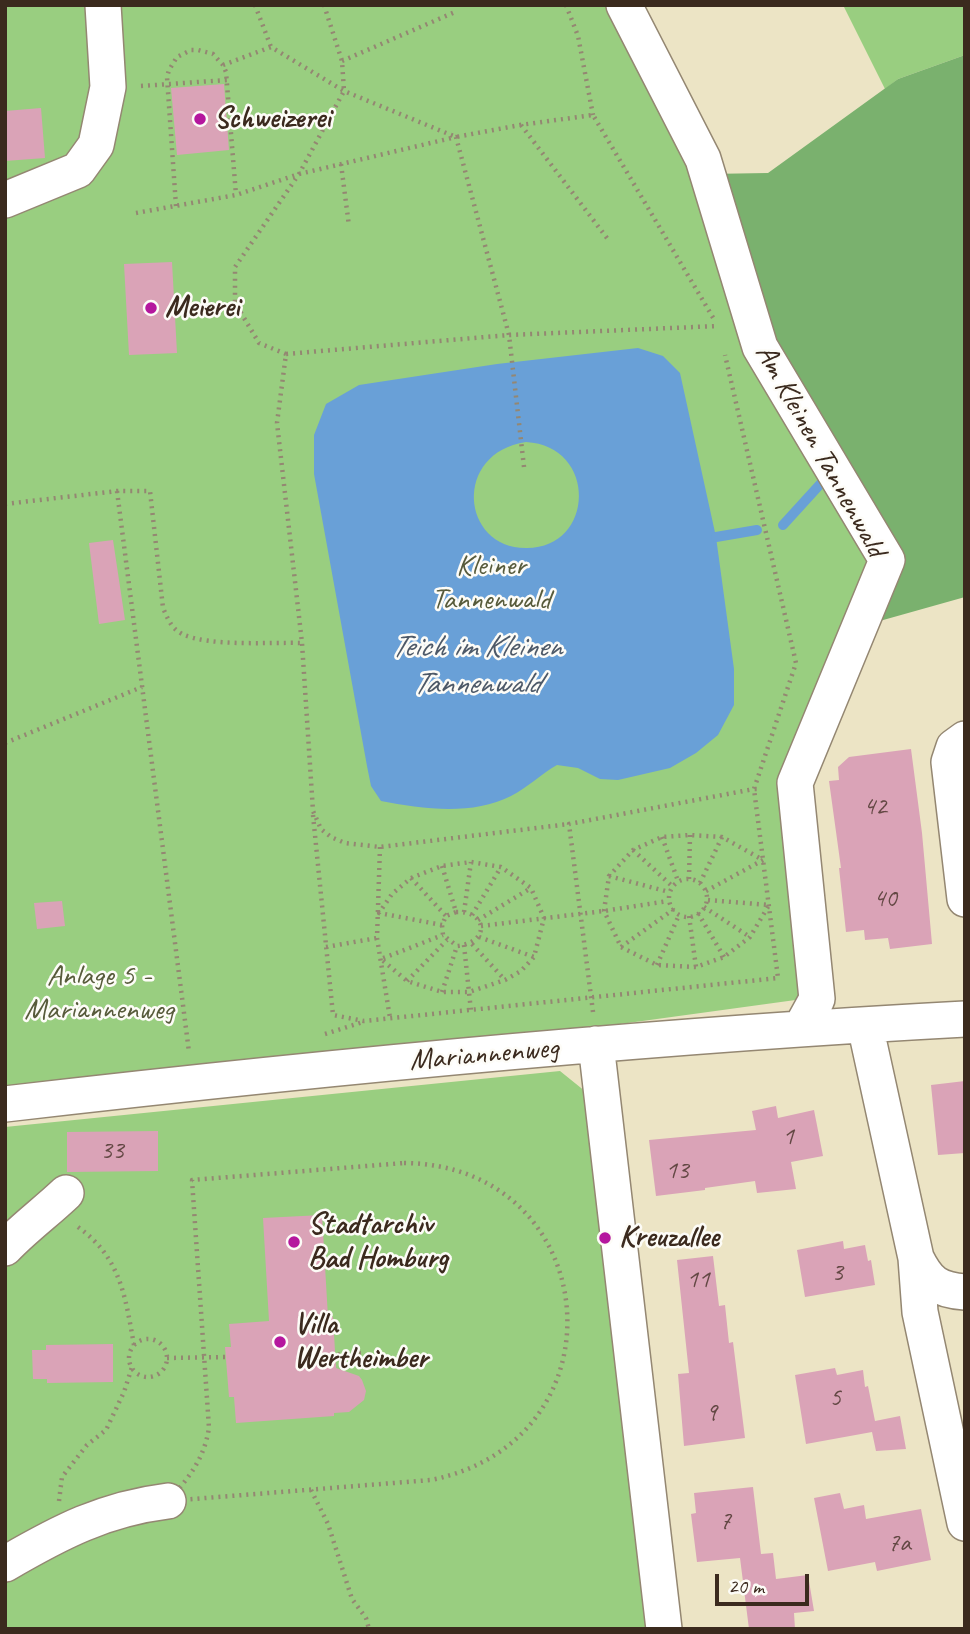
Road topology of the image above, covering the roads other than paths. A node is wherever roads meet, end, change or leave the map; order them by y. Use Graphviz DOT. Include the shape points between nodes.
graph roads {
  1 [pos="103,5"];
  2 [pos="624,5"];
  3 [pos="5,200"];
  4 [pos="965,738"];
  5 [pos="965,899"];
  6 [pos="965,1019"];
  7 [pos="865,1025"];
  8 [pos="801,1028"];
  9 [pos="596,1044"];
  10 [pos="5,1104"];
  11 [pos="54,1204"];
  12 [pos="5,1248"];
  13 [pos="916,1258"];
  14 [pos="965,1292"];
  15 [pos="168,1501"];
  16 [pos="965,1523"];
  17 [pos="5,1563"];
  18 [pos="664,1629"];
  1 -- 3 [label="street" via="108,87 96,145 78,170"];
  2 -- 8 [label="street, Am Kleinen Tannenwald" via="703,159 760,347 887,560 795,783 817,999"];
  4 -- 5 [label="street" via="954,747 949,762"];
  6 -- 7 [label="street, Mariannenweg"];
  7 -- 8 [label="street, Mariannenweg"];
  7 -- 13 [label="street"];
  8 -- 9 [label="street, Mariannenweg"];
  9 -- 10 [label="street, Mariannenweg"];
  9 -- 18 [label="street"];
  11 -- 12 [label="street"];
  13 -- 14 [label="street" via="936,1285"];
  13 -- 16 [label="street" via="920,1312"];
  15 -- 17 [label="street" via="99,1515"];
}
